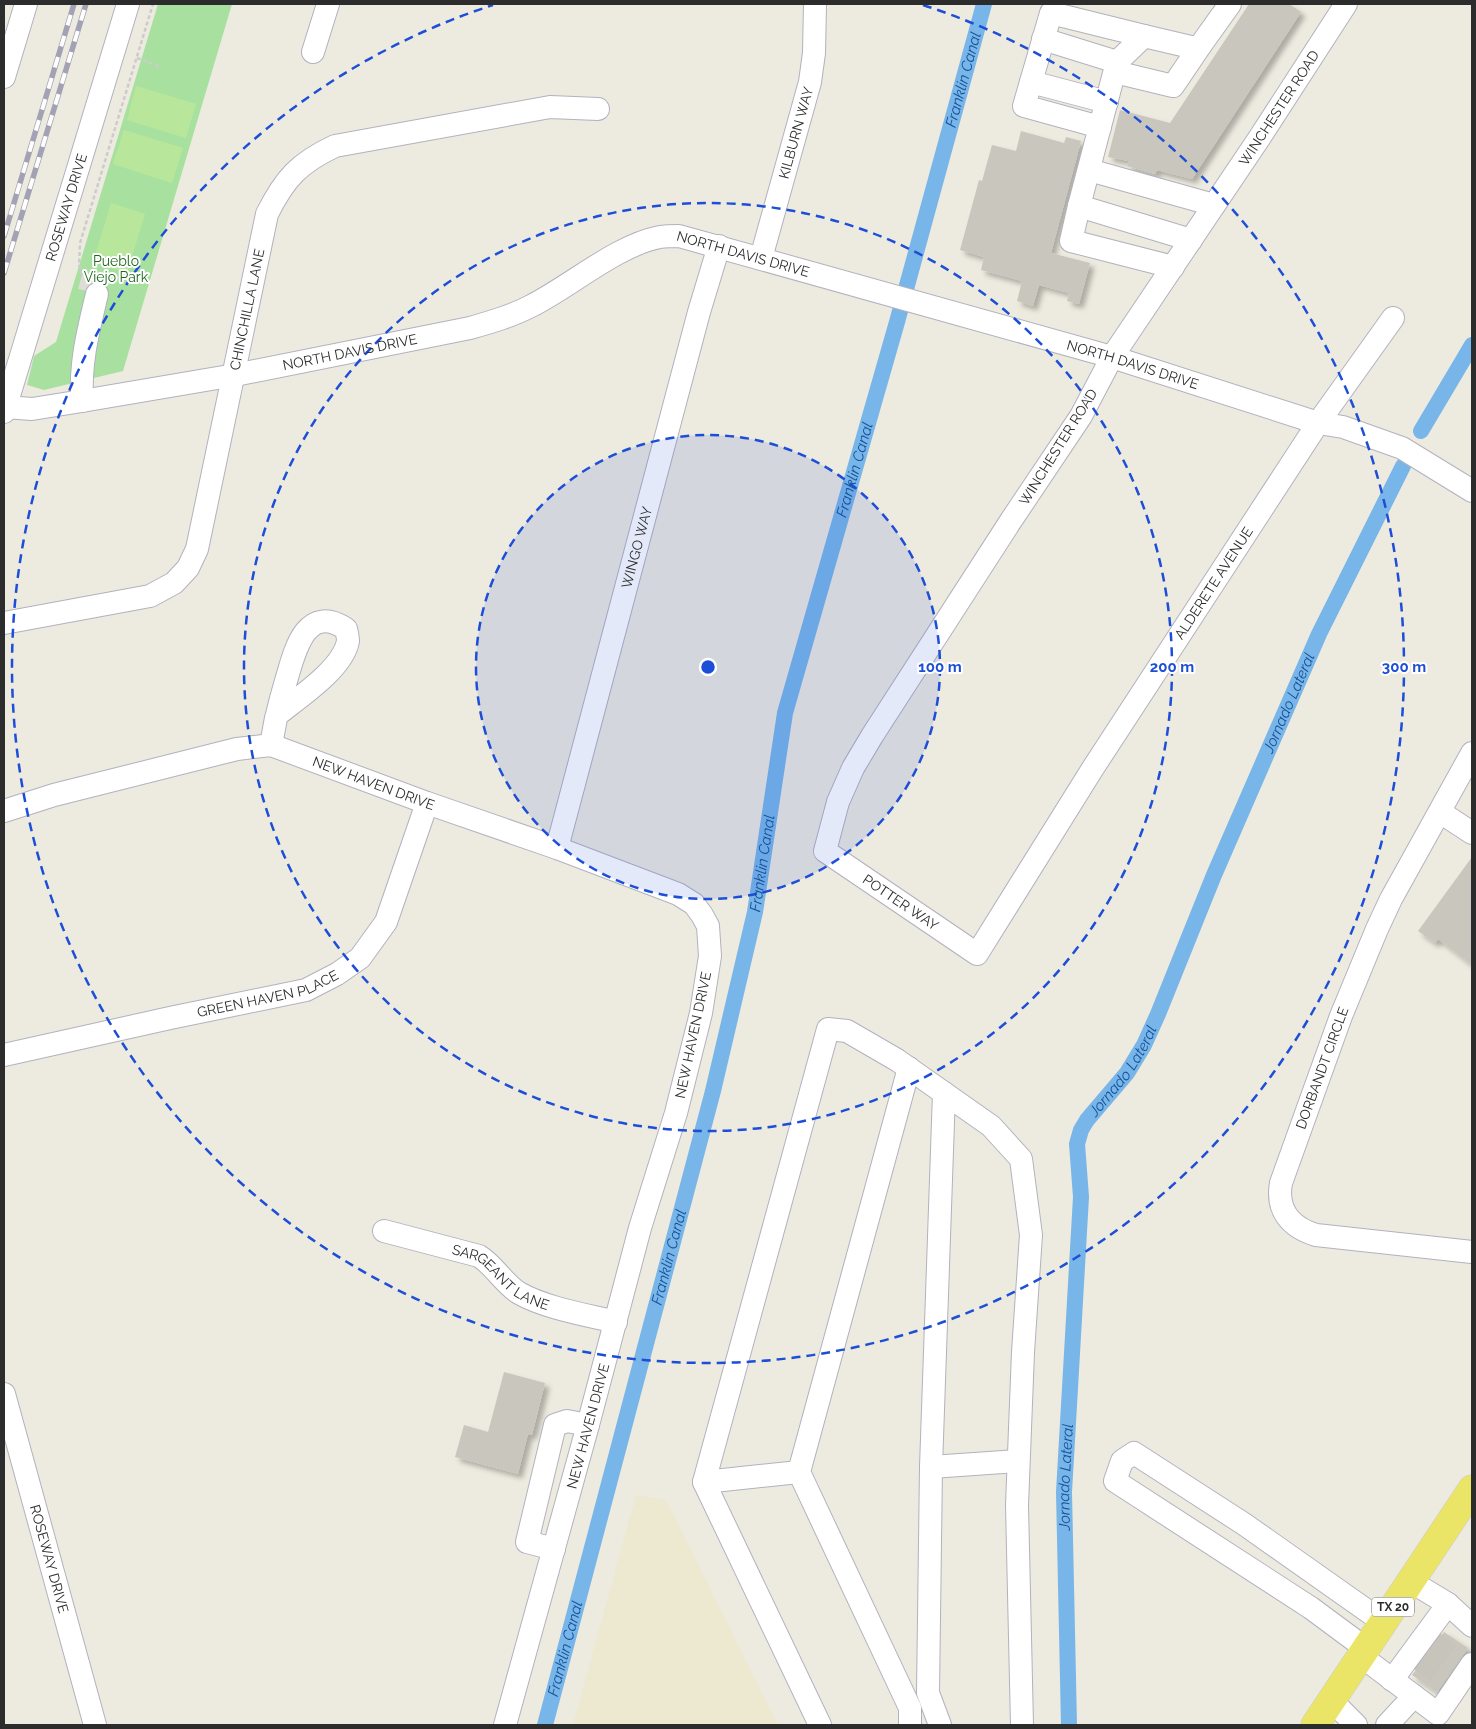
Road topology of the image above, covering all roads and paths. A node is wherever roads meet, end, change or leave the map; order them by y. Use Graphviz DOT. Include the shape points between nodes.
graph roads {
  1 [pos="26,4"];
  2 [pos="128,4"];
  3 [pos="153,4"];
  4 [pos="328,4"];
  5 [pos="815,4"];
  6 [pos="1230,4"];
  7 [pos="1346,4"];
  8 [pos="1144,36"];
  9 [pos="1044,39"];
  10 [pos="1200,46"];
  11 [pos="313,52"];
  12 [pos="137,58"];
  13 [pos="161,67"];
  14 [pos="1116,67"];
  15 [pos="4,78"];
  16 [pos="1031,82"];
  17 [pos="1107,102"];
  18 [pos="598,109"];
  19 [pos="1100,127"];
  20 [pos="1089,170"];
  21 [pos="1214,205"];
  22 [pos="1079,206"];
  23 [pos="1191,240"];
  24 [pos="719,246"];
  25 [pos="761,258"];
  26 [pos="1172,267"];
  27 [pos="82,275"];
  28 [pos="97,294"];
  29 [pos="1394,318"];
  30 [pos="1112,357"];
  31 [pos="235,375"];
  32 [pos="82,401"];
  33 [pos="4,410"];
  34 [pos="1318,422"];
  35 [pos="1472,491"];
  36 [pos="4,623"];
  37 [pos="277,715"];
  38 [pos="271,745"];
  39 [pos="1472,753"];
  40 [pos="427,803"];
  41 [pos="4,811"];
  42 [pos="1440,812"];
  43 [pos="1472,833"];
  44 [pos="557,848"];
  45 [pos="825,851"];
  46 [pos="977,954"];
  47 [pos="4,1055"];
  48 [pos="909,1068"];
  49 [pos="944,1093"];
  50 [pos="384,1232"];
  51 [pos="1472,1252"];
  52 [pos="616,1322"];
  53 [pos="4,1394"];
  54 [pos="588,1425"];
  55 [pos="1018,1461"];
  56 [pos="931,1466"];
  57 [pos="799,1472"];
  58 [pos="704,1482"];
  59 [pos="1472,1488"];
  60 [pos="554,1549"];
  61 [pos="1410,1581"];
  62 [pos="1448,1604"];
  63 [pos="1383,1622"];
  64 [pos="1472,1626"];
  65 [pos="1363,1652"];
  66 [pos="1461,1671"];
  67 [pos="1392,1680"];
  68 [pos="928,1693"];
  69 [pos="1414,1696"];
  70 [pos="1331,1700"];
  71 [pos="910,1717"];
  72 [pos="1444,1719"];
  73 [pos="92,1723"];
  74 [pos="505,1725"];
  75 [pos="820,1725"];
  76 [pos="940,1725"];
  77 [pos="1022,1725"];
  78 [pos="1315,1725"];
  79 [pos="1356,1725"];
  80 [pos="1387,1725"];
  1 -- 15 [label="street"];
  2 -- 33 [label="street, ROSEWAY DRIVE"];
  3 -- 12 [label="path"];
  4 -- 11 [label="street"];
  5 -- 25 [label="street, KILBURN WAY" via="810,82"];
  6 -- 10 [label="street"];
  7 -- 21 [label="street, WINCHESTER ROAD"];
  8 -- 9 [label="street" via="1051,13"];
  8 -- 10 [label="street" via="1195,48"];
  8 -- 14 [label="street"];
  9 -- 14 [label="street"];
  9 -- 16 [label="street"];
  10 -- 14 [label="street" via="1173,86"];
  12 -- 13 [label="path"];
  12 -- 27 [label="path" via="80,243"];
  14 -- 17 [label="street"];
  16 -- 17 [label="street"];
  16 -- 19 [label="street" via="1024,106"];
  17 -- 19 [label="street"];
  18 -- 31 [label="street, CHINCHILLA LANE" via="550,106 335,146 306,161 288,179 267,214"];
  19 -- 20 [label="street"];
  20 -- 21 [label="street"];
  20 -- 22 [label="street"];
  21 -- 23 [label="street, WINCHESTER ROAD"];
  22 -- 23 [label="street"];
  22 -- 26 [label="street" via="1071,241"];
  23 -- 26 [label="street, WINCHESTER ROAD"];
  24 -- 25 [label="street, NORTH DAVIS DRIVE"];
  24 -- 31 [label="street, NORTH DAVIS DRIVE" via="679,236 662,236 622,252 531,306 502,318 470,328"];
  24 -- 44 [label="street, WINGO WAY"];
  25 -- 30 [label="street, NORTH DAVIS DRIVE"];
  26 -- 30 [label="street, WINCHESTER ROAD"];
  28 -- 32 [label="street" via="84,348"];
  29 -- 34 [label="street, ALDERETE AVENUE"];
  30 -- 34 [label="street, NORTH DAVIS DRIVE"];
  30 -- 45 [label="street, WINCHESTER ROAD" via="1081,416 853,768 838,802"];
  31 -- 32 [label="street, NORTH DAVIS DRIVE"];
  31 -- 36 [label="street, CHINCHILLA LANE" via="197,549 188,568 174,583 150,596"];
  32 -- 33 [label="street, NORTH DAVIS DRIVE"];
  34 -- 35 [label="street, NORTH DAVIS DRIVE" via="1343,427 1402,448"];
  34 -- 46 [label="street, ALDERETE AVENUE" via="1093,768"];
  37 -- 38 [label="street"];
  38 -- 40 [label="street, NEW HAVEN DRIVE"];
  38 -- 41 [label="street, NEW HAVEN DRIVE" via="218,754 54,795"];
  39 -- 42 [label="street, DORBANDT CIRCLE"];
  40 -- 44 [label="street, NEW HAVEN DRIVE"];
  40 -- 47 [label="street, GREEN HAVEN PLACE" via="386,922 360,958 337,974 306,990"];
  42 -- 43 [label="street"];
  42 -- 51 [label="street, DORBANDT CIRCLE" via="1377,929 1319,1074 1279,1195 1289,1220 1297,1228 1316,1235"];
  44 -- 52 [label="street, NEW HAVEN DRIVE" via="678,894 694,904 708,926 710,956 701,1013"];
  45 -- 46 [label="street, POTTER WAY"];
  48 -- 49 [label="street"];
  48 -- 57 [label="street"];
  48 -- 58 [label="street" via="847,1031 828,1030"];
  49 -- 55 [label="street" via="991,1126 1021,1159 1031,1235"];
  49 -- 56 [label="street"];
  50 -- 52 [label="street, SARGEANT LANE" via="479,1256 519,1293 564,1310"];
  52 -- 54 [label="street, NEW HAVEN DRIVE"];
  53 -- 73 [label="street, ROSEWAY DRIVE"];
  54 -- 60 [label="street, NEW HAVEN DRIVE"];
  54 -- 60 [label="street" via="567,1421 555,1426 527,1542"];
  55 -- 56 [label="street"];
  55 -- 77 [label="street"];
  56 -- 68 [label="street"];
  57 -- 58 [label="street"];
  57 -- 71 [label="street"];
  58 -- 75 [label="street"];
  59 -- 61 [label="main road, TX 20"];
  60 -- 74 [label="street, NEW HAVEN DRIVE"];
  61 -- 62 [label="street"];
  61 -- 63 [label="main road, TX 20"];
  62 -- 64 [label="street"];
  62 -- 67 [label="street" via="1416,1656"];
  63 -- 65 [label="main road, TX 20"];
  63 -- 65 [label="street" via="1244,1524 1134,1453 1122,1461 1114,1481 1311,1608"];
  65 -- 67 [label="street"];
  65 -- 70 [label="main road, TX 20"];
  66 -- 72 [label="street"];
  67 -- 69 [label="street"];
  68 -- 71 [label="street"];
  68 -- 76 [label="street"];
  69 -- 72 [label="street"];
  69 -- 80 [label="street"];
  70 -- 78 [label="main road, TX 20"];
  70 -- 79 [label="street"];
}
